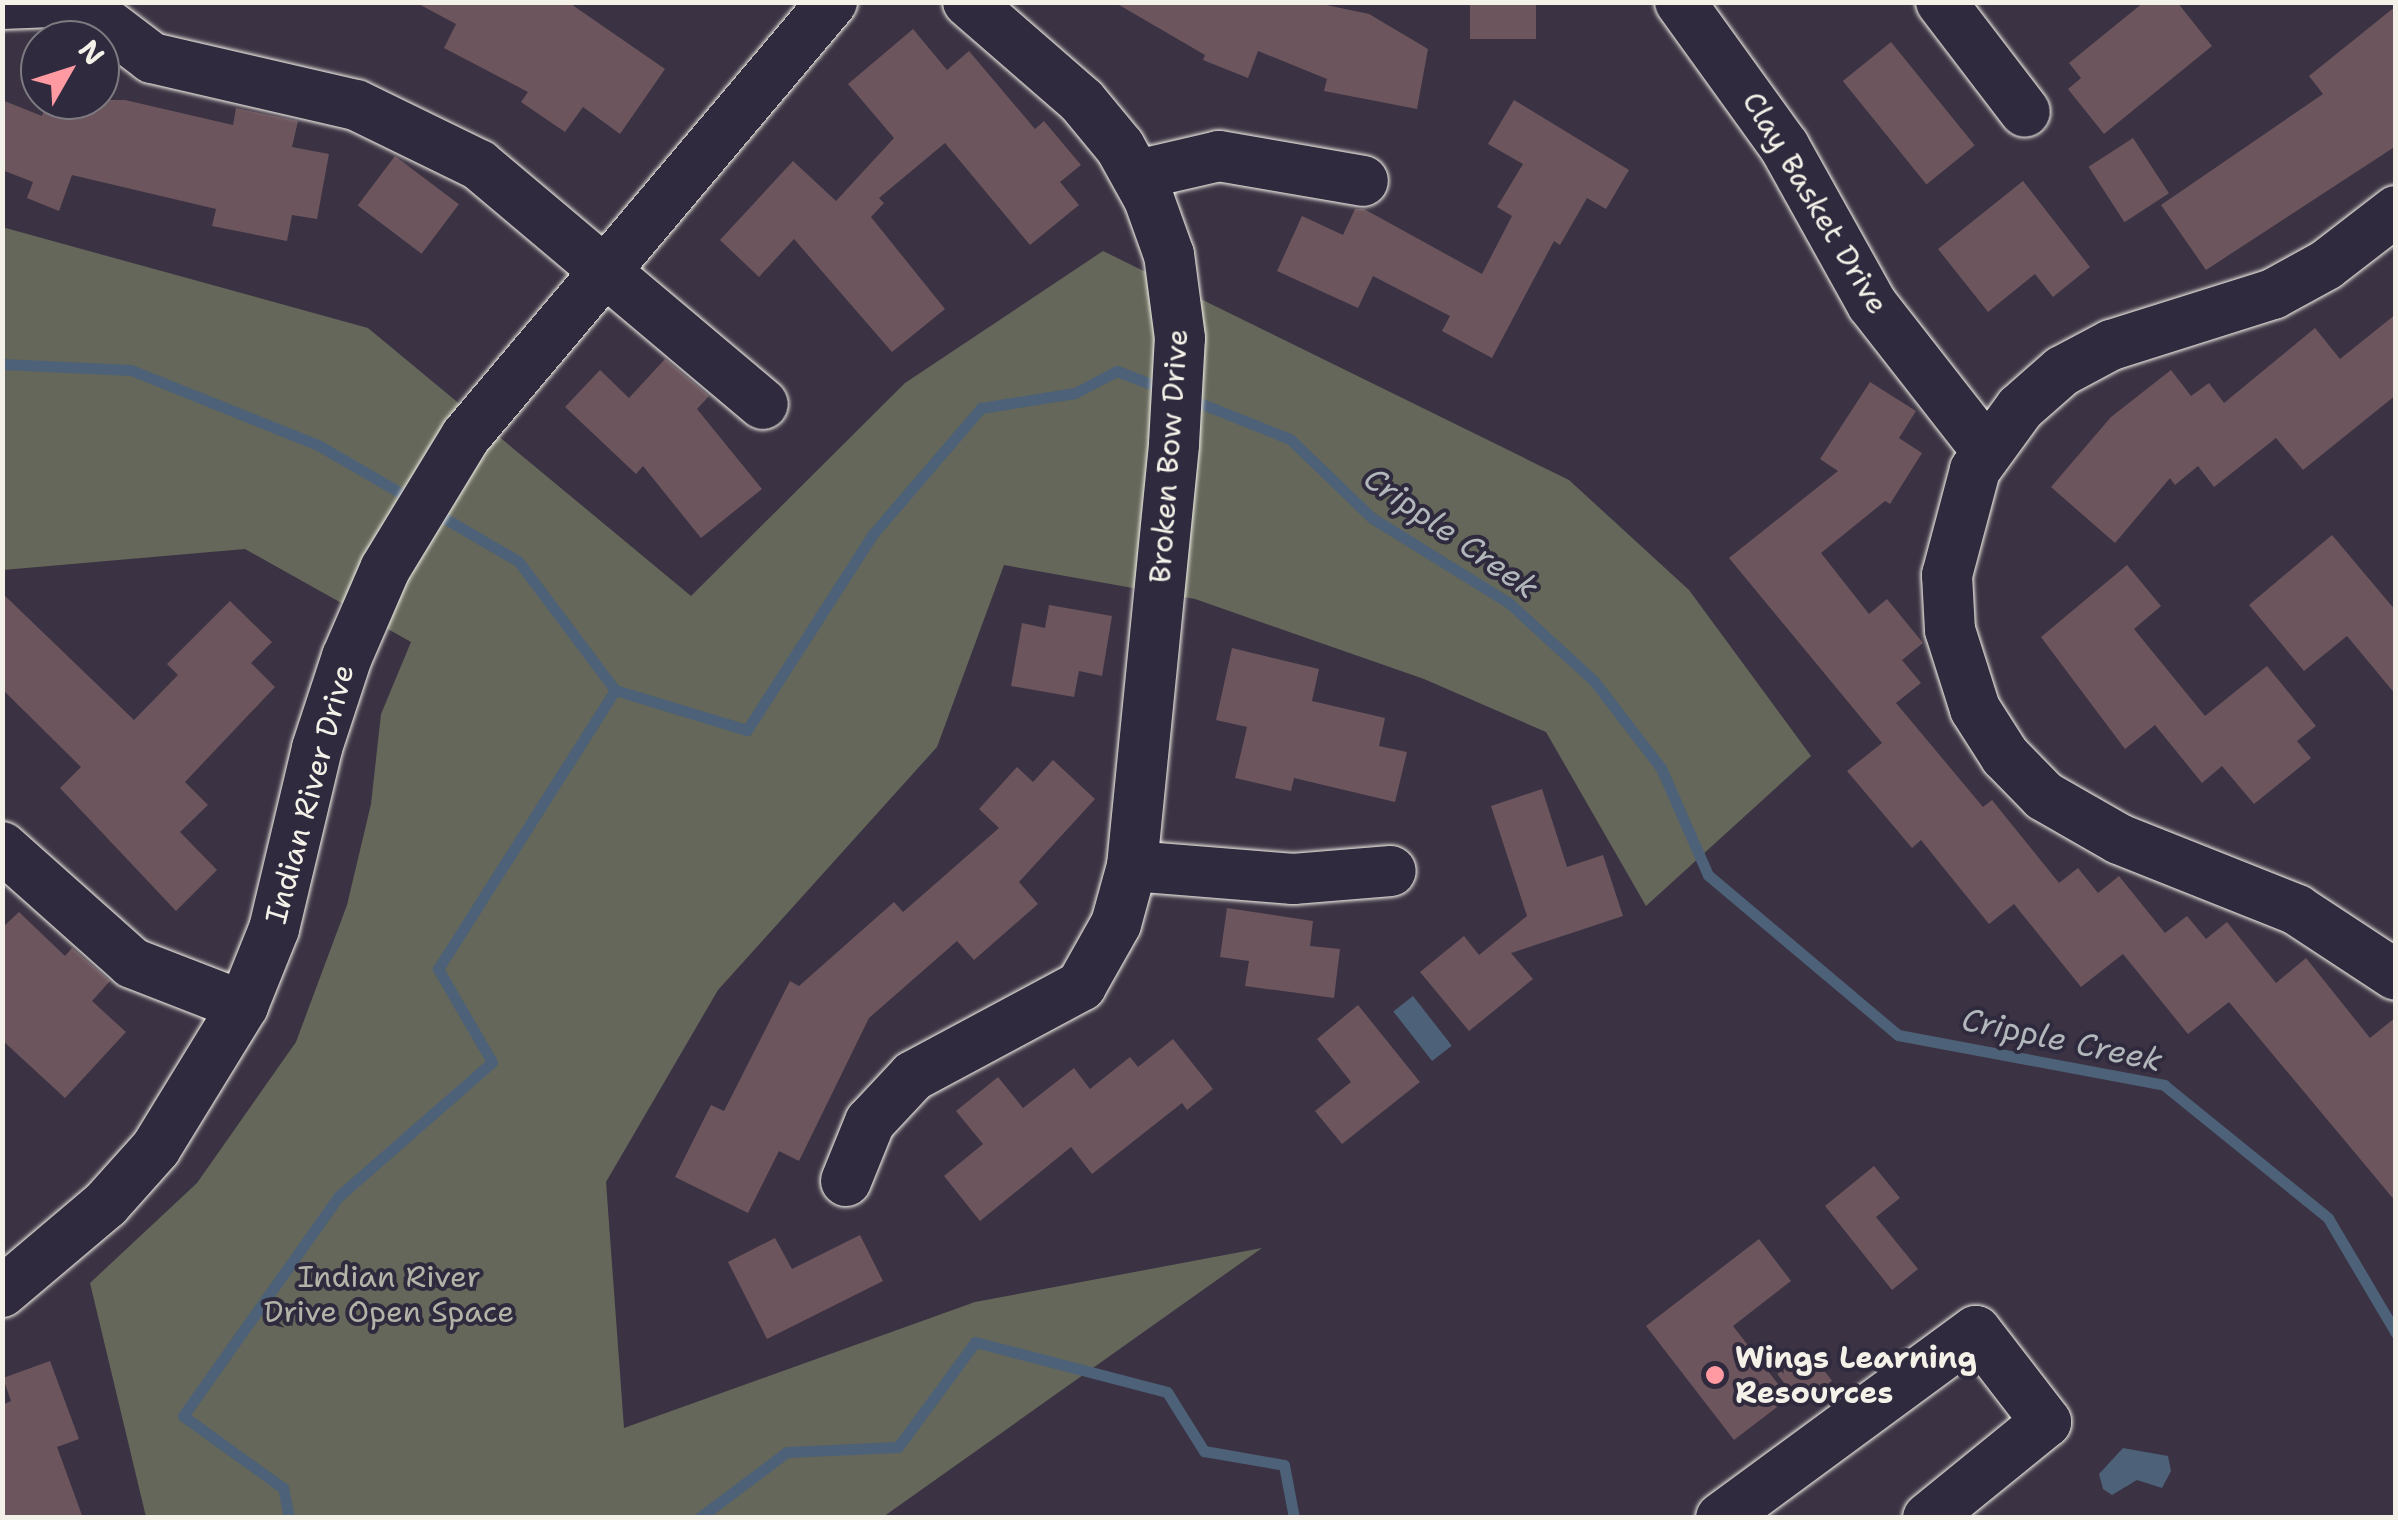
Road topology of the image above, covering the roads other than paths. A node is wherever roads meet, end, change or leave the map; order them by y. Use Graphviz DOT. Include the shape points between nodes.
graph roads {
  1 [pos="52,2"];
  2 [pos="78,2"];
  3 [pos="832,2"];
  4 [pos="968,2"];
  5 [pos="1680,2"];
  6 [pos="1941,2"];
  7 [pos="2,4"];
  8 [pos="2024,112"];
  9 [pos="1137,175"];
  10 [pos="1363,182"];
  11 [pos="2396,211"];
  12 [pos="607,269"];
  13 [pos="763,404"];
  14 [pos="1986,451"];
  15 [pos="2,847"];
  16 [pos="1132,866"];
  17 [pos="1391,871"];
  18 [pos="2396,975"];
  19 [pos="244,1006"];
  20 [pos="846,1181"];
  21 [pos="2,1292"];
  22 [pos="1721,1518"];
  23 [pos="1928,1518"];
  1 -- 7 [label="street"];
  2 -- 12 [label="street" via="152,58 299,89 420,132 528,200"];
  3 -- 12 [label="street, Indian River Drive"];
  4 -- 9 [label="street, Broken Bow Drive" via="1082,101"];
  5 -- 14 [label="street, Clay Basket Drive" via="1774,129 1872,304"];
  6 -- 8 [label="street"];
  9 -- 10 [label="street" via="1219,156"];
  9 -- 16 [label="street, Broken Bow Drive" via="1169,255 1180,338"];
  11 -- 14 [label="street" via="2326,265 2273,294 2111,345 2062,372 2020,408"];
  12 -- 13 [label="street"];
  12 -- 19 [label="street, Indian River Drive" via="466,436 392,558 346,657 274,929"];
  14 -- 18 [label="street" via="1950,547 1950,630 1974,709 2005,756 2068,813 2297,910"];
  15 -- 19 [label="street" via="132,964"];
  16 -- 17 [label="street" via="1293,879"];
  16 -- 20 [label="street, Broken Bow Drive" via="1116,924 1081,986 912,1076 870,1122"];
  19 -- 21 [label="street, Indian River Drive" via="156,1148 106,1204"];
  22 -- 23 [label="street" via="1976,1331 2046,1422"];
}
